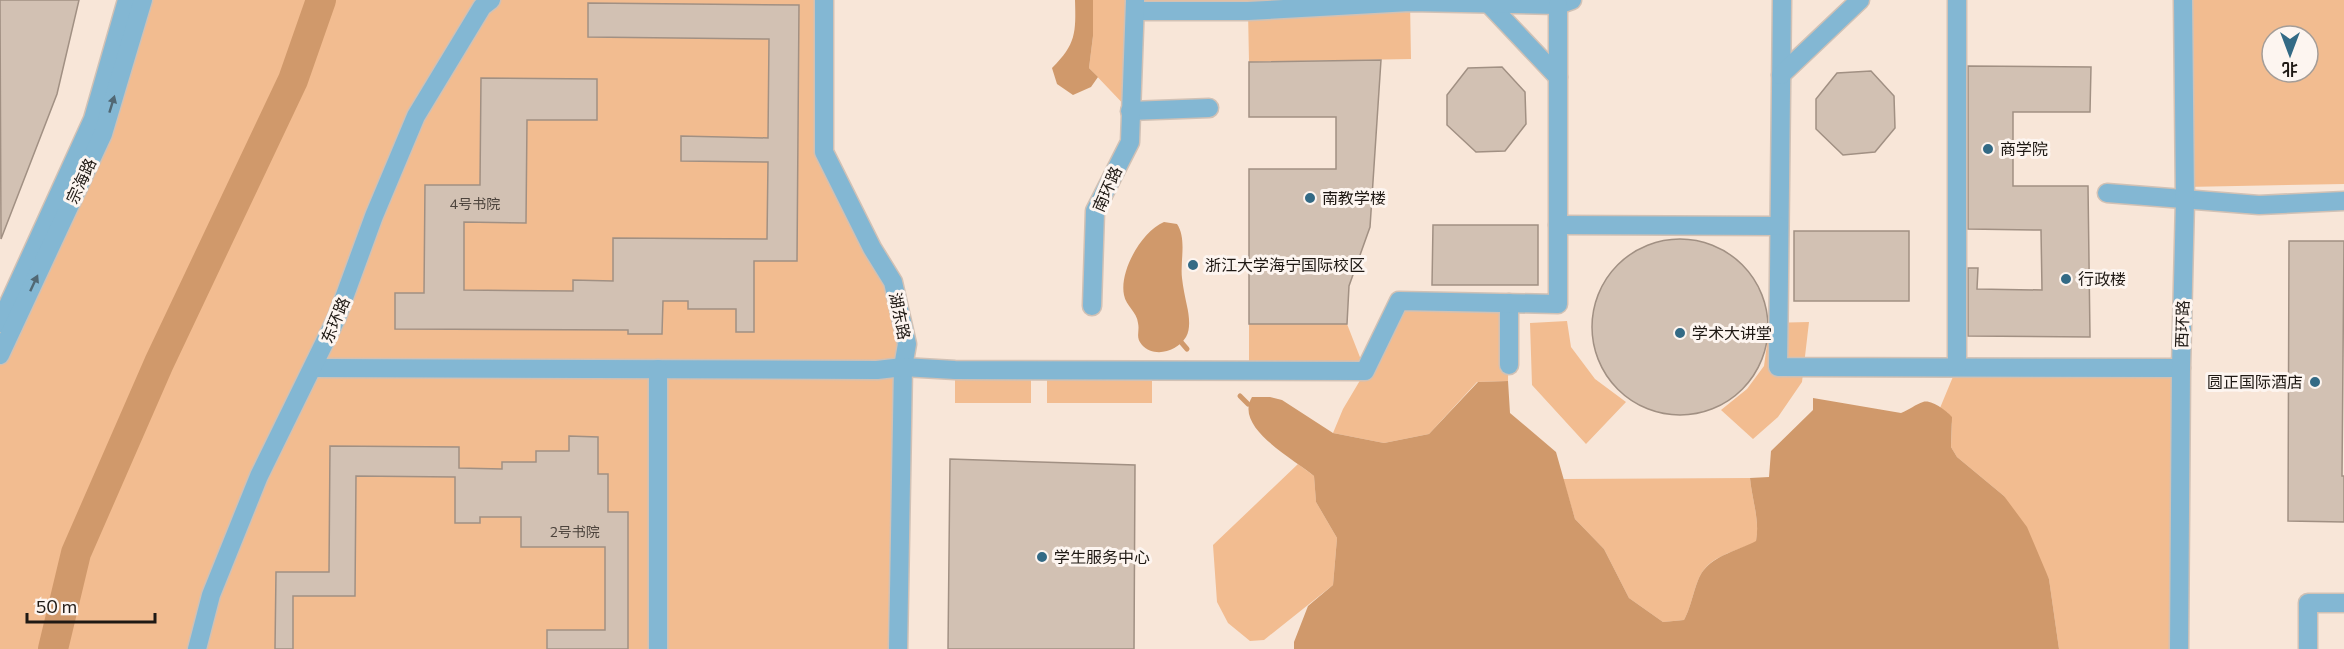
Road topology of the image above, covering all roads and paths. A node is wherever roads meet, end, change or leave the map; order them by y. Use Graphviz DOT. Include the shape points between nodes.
graph roads {
  1 [pos="127,0"];
  2 [pos="143,0"];
  3 [pos="491,0"];
  4 [pos="824,0"];
  5 [pos="1782,0"];
  6 [pos="1860,0"];
  7 [pos="1957,0"];
  8 [pos="2183,0"];
  9 [pos="1565,2"];
  10 [pos="1488,3"];
  11 [pos="1136,6"];
  12 [pos="1781,75"];
  13 [pos="1558,77"];
  14 [pos="1209,108"];
  15 [pos="1130,111"];
  16 [pos="2107,194"];
  17 [pos="2185,200"];
  18 [pos="2344,201"];
  19 [pos="1558,225"];
  20 [pos="1779,226"];
  21 [pos="1509,303"];
  22 [pos="1092,306"];
  23 [pos="0,323"];
  24 [pos="0,355"];
  25 [pos="1509,364"];
  26 [pos="903,367"];
  27 [pos="1957,367"];
  28 [pos="314,368"];
  29 [pos="2181,368"];
  30 [pos="658,369"];
  31 [pos="2344,603"];
  32 [pos="197,649"];
  33 [pos="658,649"];
  34 [pos="898,649"];
  35 [pos="2179,649"];
  36 [pos="2308,649"];
  1 -- 23 [label="street" via="93,119"];
  24 -- 2 [label="street, 宗海路, one-way" via="103,134"];
  3 -- 28 [label="street, 东环路" via="482,7 416,116 338,317"];
  4 -- 26 [label="street, 湖东路" via="824,152 893,282 907,344"];
  5 -- 12 [label="street"];
  6 -- 12 [label="street"];
  7 -- 27 [label="street"];
  8 -- 17 [label="street, 西环路"];
  9 -- 10 [label="street"];
  9 -- 13 [label="street"];
  10 -- 11 [label="street" via="1410,2 1248,11"];
  10 -- 13 [label="street"];
  11 -- 15 [label="street, 南环路"];
  12 -- 20 [label="street"];
  13 -- 19 [label="street"];
  14 -- 15 [label="street"];
  15 -- 22 [label="street, 南环路" via="1130,142 1095,211"];
  16 -- 17 [label="street"];
  17 -- 18 [label="street" via="2259,205"];
  17 -- 29 [label="street, 西环路"];
  19 -- 20 [label="street"];
  19 -- 21 [label="street" via="1558,304"];
  20 -- 27 [label="street" via="1778,367"];
  21 -- 25 [label="street"];
  21 -- 26 [label="street" via="1399,301 1365,371"];
  26 -- 30 [label="street"];
  26 -- 34 [label="street, 湖东路"];
  27 -- 29 [label="street"];
  28 -- 30 [label="street"];
  28 -- 32 [label="street, 东环路" via="259,476 212,595"];
  29 -- 35 [label="street, 西环路"];
  30 -- 33 [label="street"];
  31 -- 36 [label="street" via="2308,603"];
}
